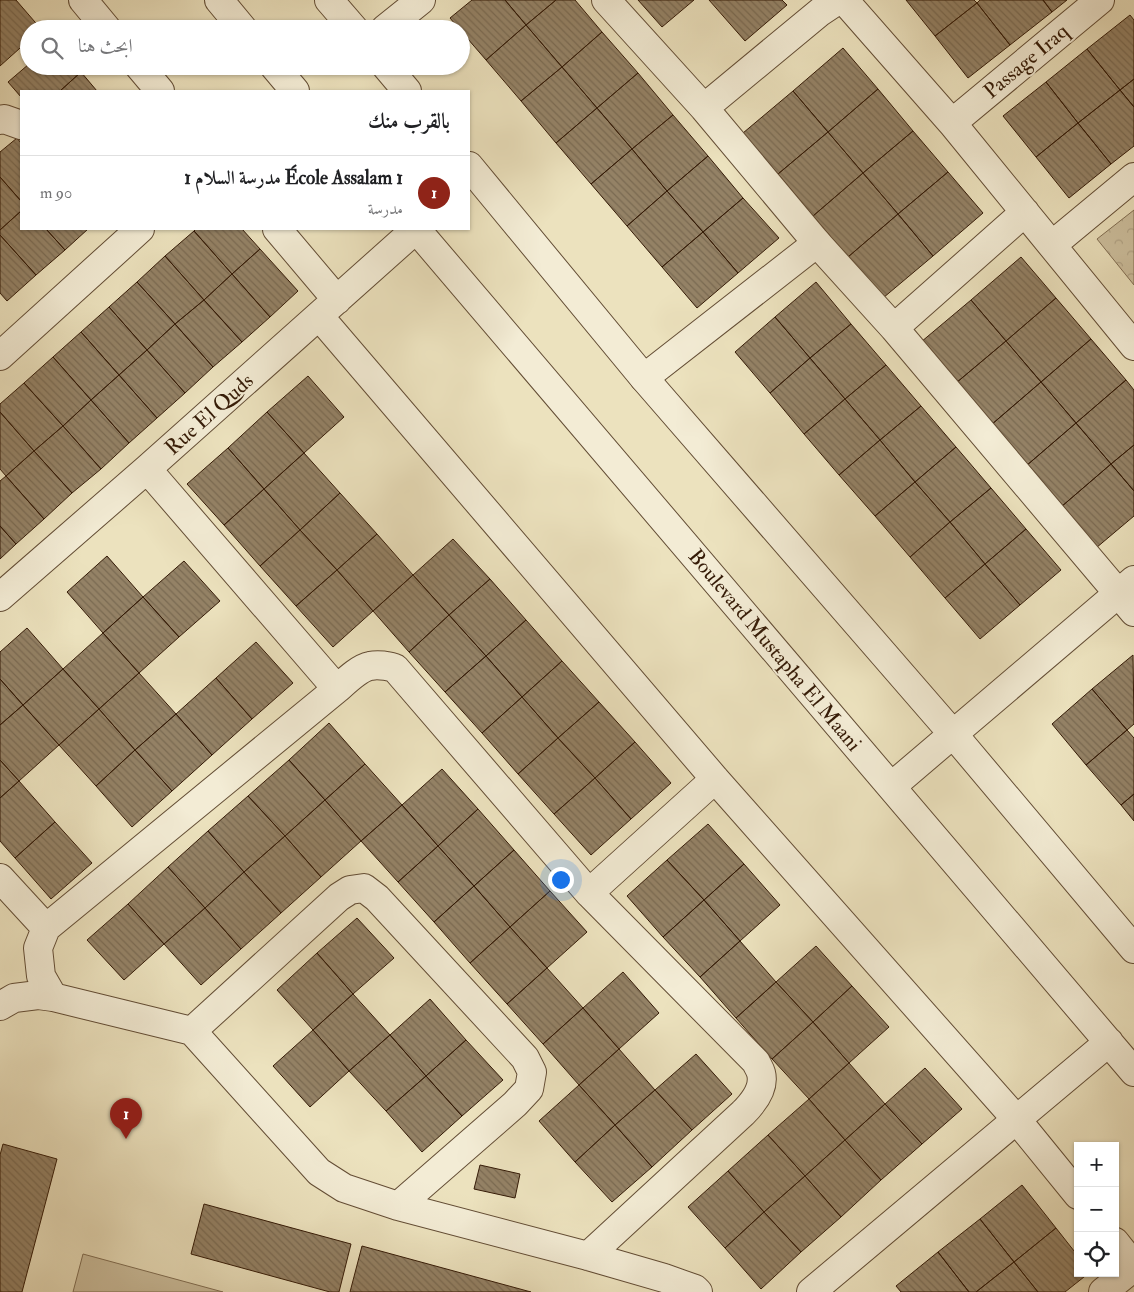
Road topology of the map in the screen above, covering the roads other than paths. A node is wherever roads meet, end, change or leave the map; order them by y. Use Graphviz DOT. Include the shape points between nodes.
graph roads {
  1 [pos="83,0"];
  2 [pos="219,0"];
  3 [pos="329,0"];
  4 [pos="421,0"];
  5 [pos="606,0"];
  6 [pos="844,0"];
  7 [pos="1100,0"];
  8 [pos="823,4"];
  9 [pos="100,20"];
  10 [pos="236,20"];
  11 [pos="346,20"];
  12 [pos="396,20"];
  13 [pos="147,75"];
  14 [pos="281,75"];
  15 [pos="393,75"];
  16 [pos="159,90"];
  17 [pos="293,90"];
  18 [pos="405,90"];
  19 [pos="704,108"];
  20 [pos="0,120"];
  21 [pos="952,123"];
  22 [pos="20,125"];
  23 [pos="470,167"];
  24 [pos="1134,177"];
  25 [pos="1025,212"];
  26 [pos="277,230"];
  27 [pos="415,230"];
  28 [pos="417,230"];
  29 [pos="133,231"];
  30 [pos="817,243"];
  31 [pos="1052,246"];
  32 [pos="328,308"];
  33 [pos="894,328"];
  34 [pos="1134,346"];
  35 [pos="0,356"];
  36 [pos="644,378"];
  37 [pos="148,468"];
  38 [pos="1128,595"];
  39 [pos="0,597"];
  40 [pos="336,689"];
  41 [pos="953,734"];
  42 [pos="715,779"];
  43 [pos="892,786"];
  44 [pos="0,878"];
  45 [pos="589,893"];
  46 [pos="46,928"];
  47 [pos="1134,949"];
  48 [pos="53,997"];
  49 [pos="0,1006"];
  50 [pos="192,1031"];
  51 [pos="1109,1042"];
  52 [pos="1134,1072"];
  53 [pos="1017,1120"];
  54 [pos="1074,1190"];
  55 [pos="398,1206"];
  56 [pos="1119,1247"];
  57 [pos="588,1256"];
  58 [pos="1134,1266"];
  59 [pos="698,1292"];
  60 [pos="811,1292"];
  61 [pos="1103,1292"];
  1 -- 9 [label="street"];
  2 -- 10 [label="street"];
  3 -- 11 [label="street"];
  4 -- 12 [label="street"];
  5 -- 19 [label="street"];
  6 -- 21 [label="street"];
  7 -- 21 [label="street, Passage Iraq"];
  8 -- 19 [label="street"];
  13 -- 16 [label="street"];
  14 -- 17 [label="street"];
  15 -- 18 [label="street"];
  19 -- 30 [label="street"];
  20 -- 22 [label="street"];
  21 -- 25 [label="street"];
  23 -- 36 [label="street"];
  24 -- 31 [label="street"];
  25 -- 31 [label="street"];
  25 -- 33 [label="street"];
  26 -- 32 [label="street"];
  27 -- 32 [label="street, Rue El Quds"];
  28 -- 43 [label="street, Boulevard Mustapha El Maani"];
  29 -- 35 [label="street"];
  30 -- 33 [label="street"];
  30 -- 36 [label="street"];
  31 -- 34 [label="street"];
  32 -- 37 [label="street, Rue El Quds"];
  32 -- 42 [label="street"];
  33 -- 38 [label="street"];
  36 -- 41 [label="street"];
  37 -- 39 [label="street, Rue El Quds"];
  37 -- 40 [label="street"];
  38 -- 41 [label="street"];
  40 -- 45 [label="street" via="368,666 395,668"];
  40 -- 46 [label="street"];
  41 -- 43 [label="street"];
  41 -- 47 [label="street"];
  42 -- 45 [label="street"];
  42 -- 53 [label="street"];
  43 -- 51 [label="street, Boulevard Mustapha El Maani"];
  44 -- 46 [label="street"];
  45 -- 57 [label="street" via="756,1062 762,1081 754,1102 743,1114"];
  46 -- 48 [label="street" via="38,948 39,958 41,976"];
  48 -- 49 [label="street" via="14,998"];
  48 -- 50 [label="street"];
  50 -- 55 [label="street" via="319,1172 344,1188"];
  50 -- 55 [label="street" via="339,897 350,890 364,888 377,898 525,1058 532,1072 529,1090"];
  51 -- 52 [label="street, Boulevard Mustapha El Maani"];
  51 -- 53 [label="street"];
  53 -- 54 [label="street"];
  53 -- 60 [label="street"];
  55 -- 57 [label="street"];
  56 -- 58 [label="street"];
  57 -- 59 [label="street" via="664,1278"];
  58 -- 61 [label="street"];
}
